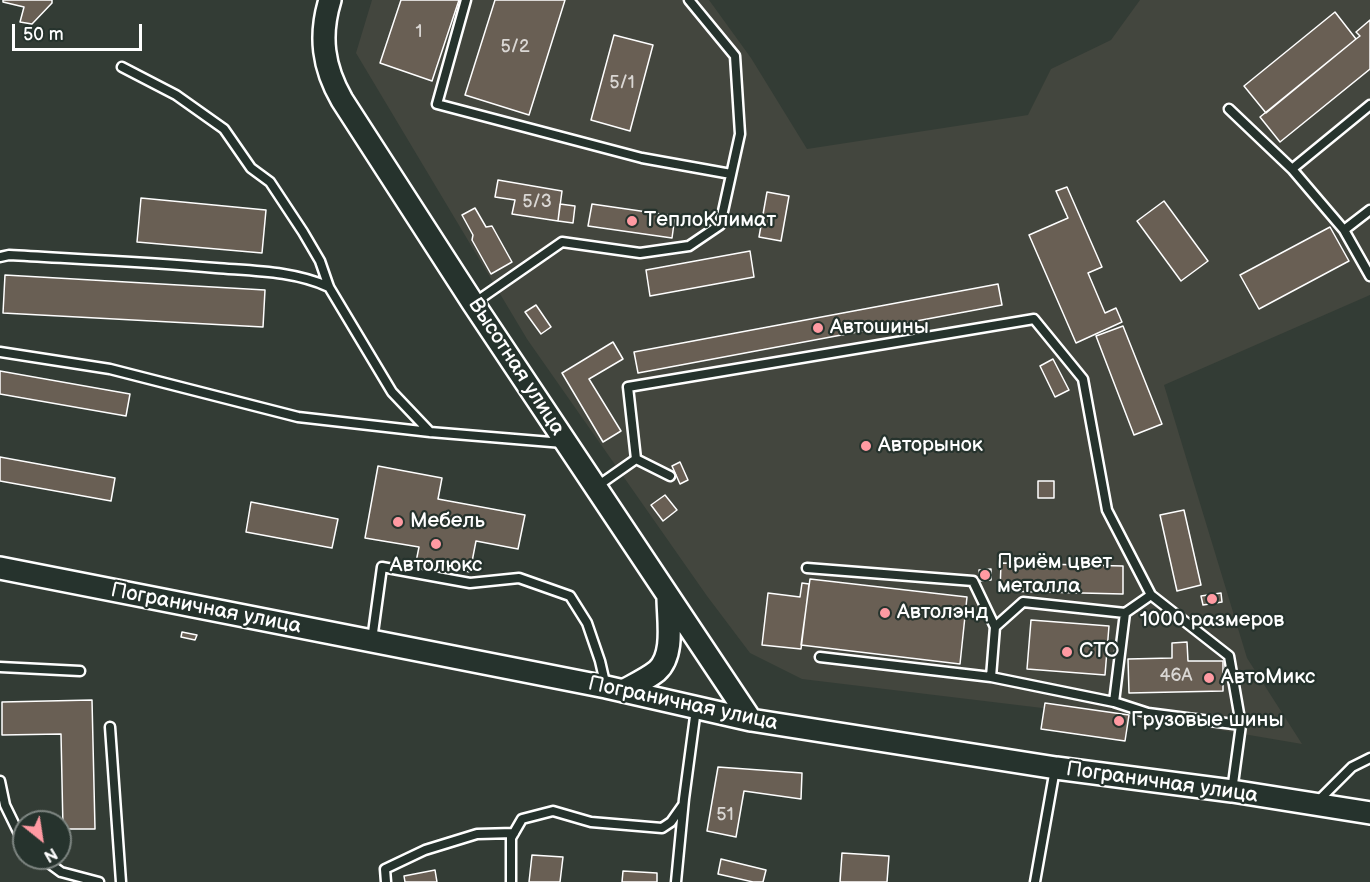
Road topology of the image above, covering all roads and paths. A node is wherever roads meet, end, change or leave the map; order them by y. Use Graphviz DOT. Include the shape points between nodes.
graph roads {
  1 [pos="330,0"];
  2 [pos="466,0"];
  3 [pos="689,0"];
  4 [pos="123,68"];
  5 [pos="1370,105"];
  6 [pos="1229,109"];
  7 [pos="1292,169"];
  8 [pos="731,174"];
  9 [pos="1370,210"];
  10 [pos="1344,230"];
  11 [pos="0,257"];
  12 [pos="1370,276"];
  13 [pos="329,287"];
  14 [pos="473,303"];
  15 [pos="0,352"];
  16 [pos="430,432"];
  17 [pos="566,443"];
  18 [pos="636,459"];
  19 [pos="670,476"];
  20 [pos="595,487"];
  21 [pos="0,568"];
  22 [pos="807,568"];
  23 [pos="1151,595"];
  24 [pos="669,597"];
  25 [pos="1125,612"];
  26 [pos="995,627"];
  27 [pos="372,641"];
  28 [pos="820,657"];
  29 [pos="0,667"];
  30 [pos="80,670"];
  31 [pos="991,677"];
  32 [pos="615,689"];
  33 [pos="1114,702"];
  34 [pos="696,708"];
  35 [pos="751,720"];
  36 [pos="1241,725"];
  37 [pos="110,727"];
  38 [pos="1370,758"];
  39 [pos="1056,768"];
  40 [pos="0,781"];
  41 [pos="1232,791"];
  42 [pos="1315,804"];
  43 [pos="683,805"];
  44 [pos="1370,813"];
  45 [pos="12,821"];
  46 [pos="514,833"];
  47 [pos="58,870"];
  48 [pos="99,882"];
  49 [pos="121,882"];
  50 [pos="386,882"];
  51 [pos="511,882"];
  52 [pos="676,882"];
  53 [pos="1035,882"];
  1 -- 14 [label="street, Высотная улица" via="323,40 332,83"];
  2 -- 8 [label="lane" via="437,104 642,158"];
  3 -- 8 [label="lane" via="735,56 740,134"];
  4 -- 13 [label="lane" via="176,95 224,129 251,168 282,197 320,261"];
  5 -- 7 [label="lane"];
  6 -- 7 [label="lane"];
  7 -- 10 [label="lane"];
  8 -- 14 [label="lane" via="720,225 689,246 640,253 562,242"];
  9 -- 10 [label="lane"];
  10 -- 12 [label="lane"];
  11 -- 13 [label="lane" via="167,263 297,276"];
  13 -- 16 [label="lane" via="392,392"];
  14 -- 17 [label="street, Высотная улица"];
  15 -- 16 [label="lane" via="110,369 298,417"];
  16 -- 17 [label="lane"];
  17 -- 20 [label="street, Высотная улица"];
  18 -- 19 [label="lane"];
  18 -- 20 [label="lane"];
  18 -- 23 [label="lane" via="628,387 1034,319 1083,379 1107,510"];
  20 -- 24 [label="street, Высотная улица"];
  21 -- 27 [label="street, Пограничная улица"];
  22 -- 26 [label="lane" via="973,581"];
  23 -- 25 [label="lane"];
  23 -- 36 [label="lane" via="1229,656"];
  24 -- 32 [label="street" via="665,660 654,674"];
  24 -- 35 [label="street, Высотная улица"];
  25 -- 26 [label="lane" via="1023,602"];
  25 -- 33 [label="lane"];
  26 -- 31 [label="lane"];
  27 -- 32 [label="street, Пограничная улица"];
  27 -- 32 [label="lane" via="382,567 470,583 519,578 570,596 587,623"];
  28 -- 31 [label="lane"];
  29 -- 30 [label="lane"];
  31 -- 33 [label="lane"];
  32 -- 34 [label="street, Пограничная улица"];
  33 -- 36 [label="lane" via="1148,712"];
  34 -- 35 [label="street, Пограничная улица"];
  34 -- 43 [label="lane"];
  35 -- 39 [label="street, Пограничная улица"];
  36 -- 41 [label="lane"];
  37 -- 49 [label="lane"];
  38 -- 42 [label="lane" via="1352,767"];
  39 -- 41 [label="street, Пограничная улица"];
  39 -- 53 [label="lane"];
  40 -- 45 [label="lane" via="4,805"];
  41 -- 42 [label="street, Пограничная улица"];
  42 -- 44 [label="street, Пограничная улица"];
  43 -- 46 [label="lane" via="663,828 591,822 553,811 522,819"];
  43 -- 52 [label="lane"];
  46 -- 50 [label="lane" via="477,834 425,850 385,869"];
  46 -- 51 [label="lane"];
  47 -- 48 [label="lane"];
}
